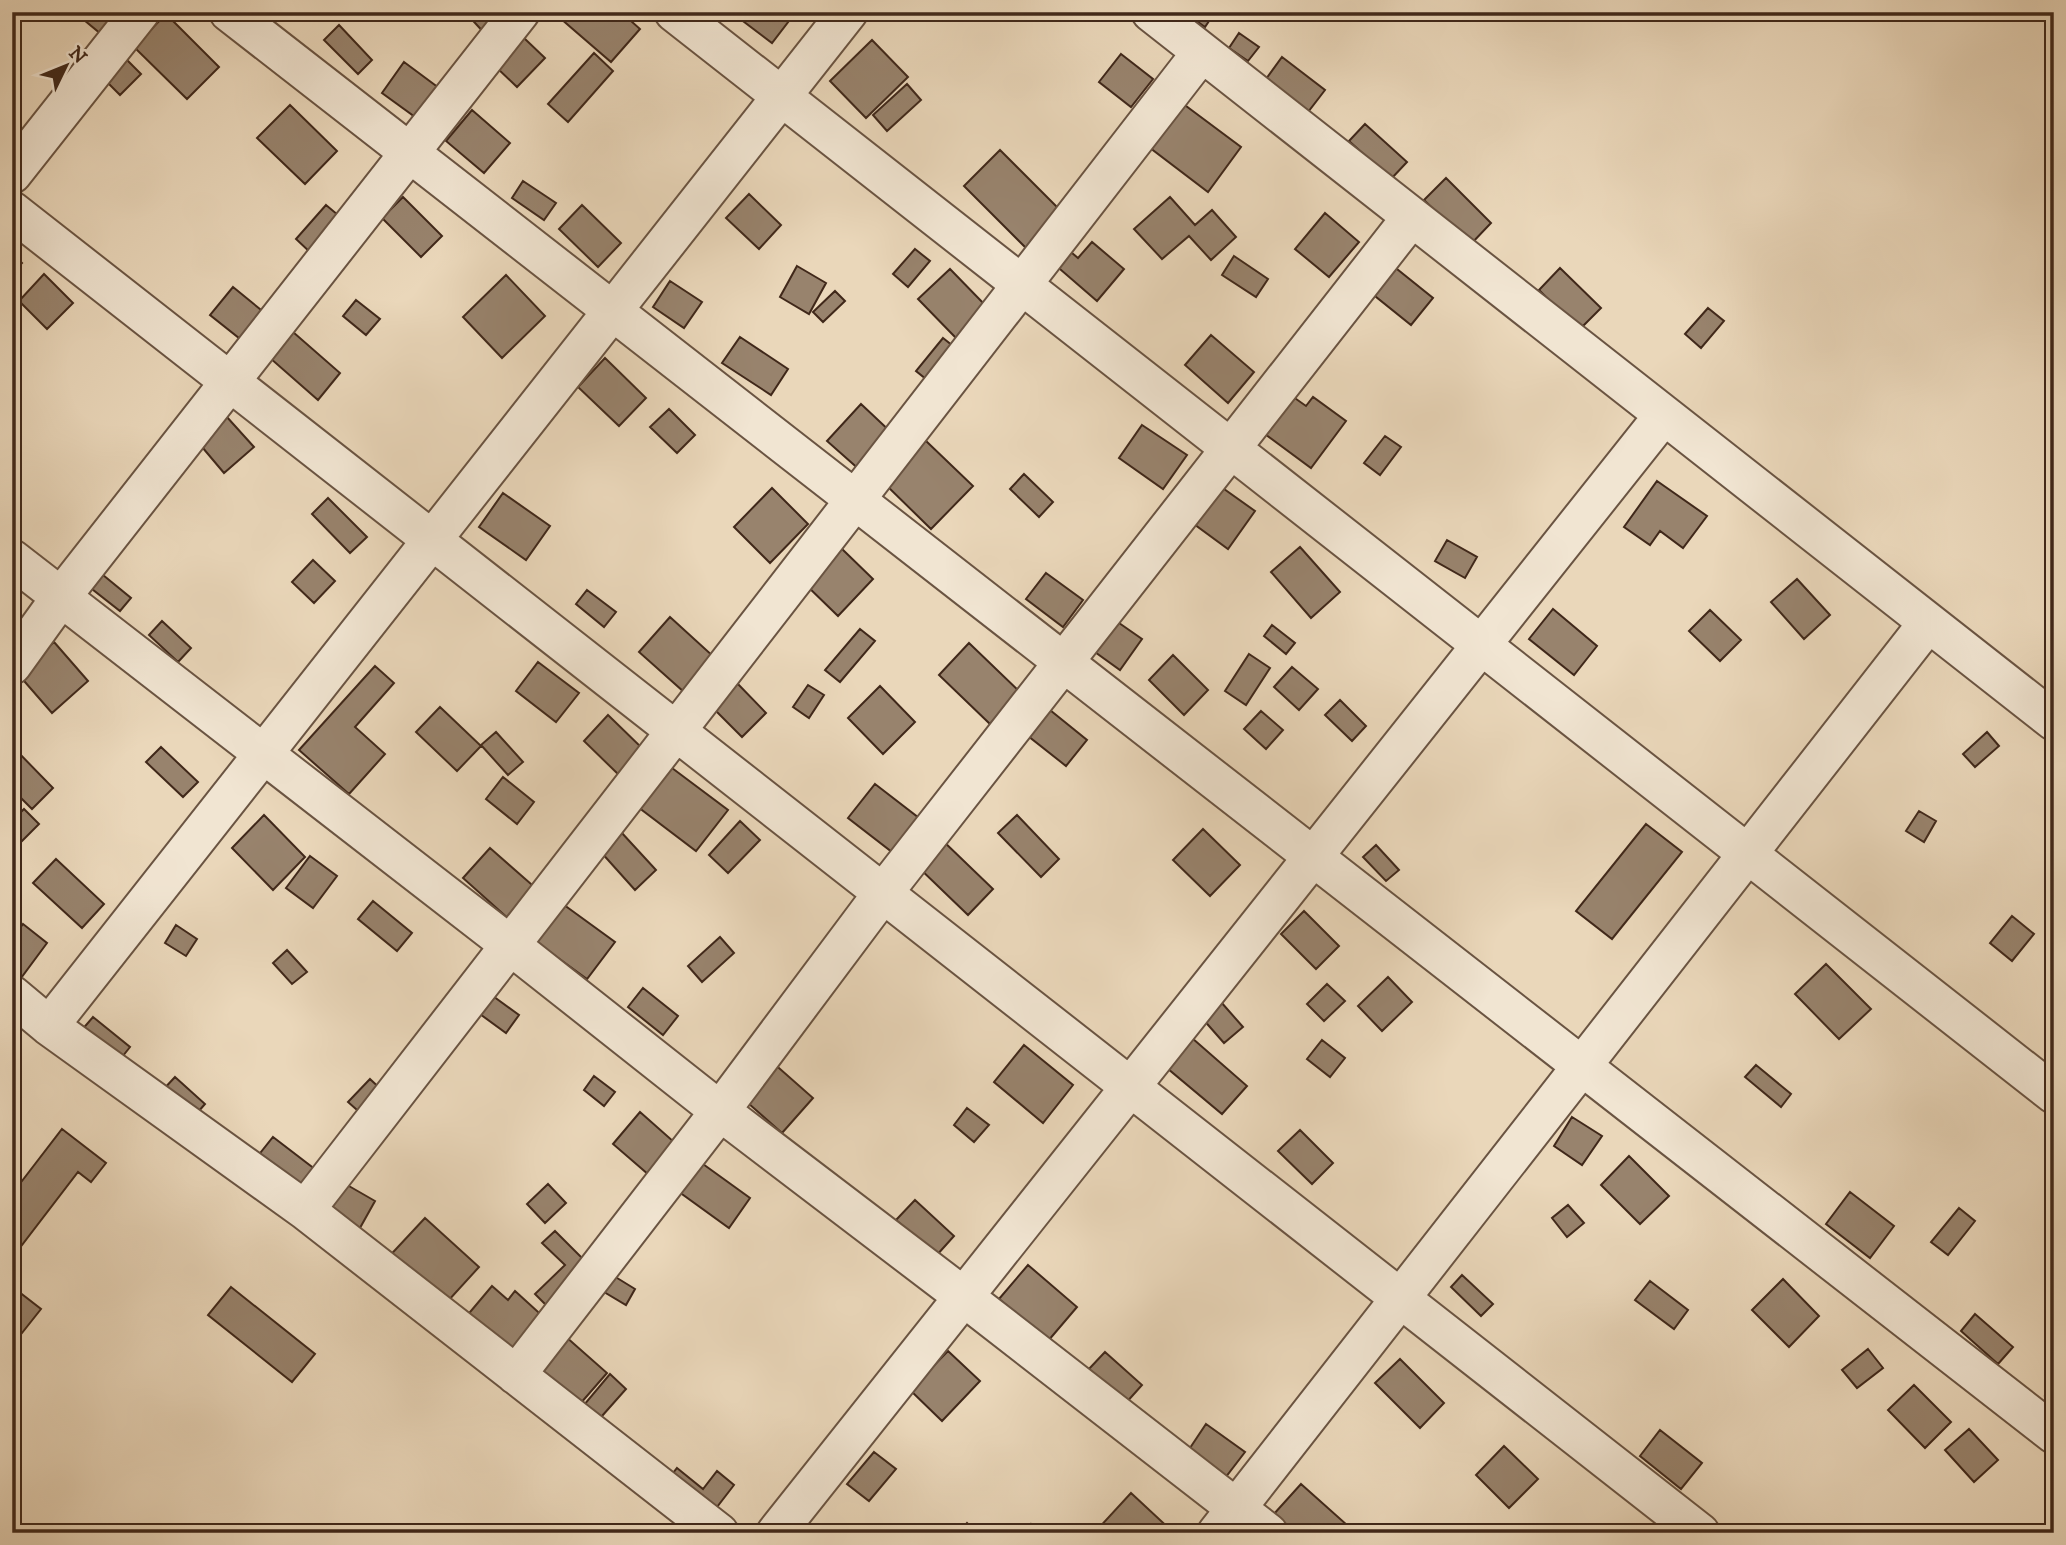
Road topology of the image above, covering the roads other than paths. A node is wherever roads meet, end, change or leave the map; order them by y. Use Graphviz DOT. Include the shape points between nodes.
graph roads {
  1 [pos="140,12"];
  2 [pos="229,12"];
  3 [pos="520,12"];
  4 [pos="674,12"];
  5 [pos="848,12"];
  6 [pos="1151,12"];
  7 [pos="1202,52"];
  8 [pos="781,97"];
  9 [pos="410,153"];
  10 [pos="12,174"];
  11 [pos="12,211"];
  12 [pos="1411,218"];
  13 [pos="1022,285"];
  14 [pos="612,312"];
  15 [pos="230,382"];
  16 [pos="1664,415"];
  17 [pos="1230,449"];
  18 [pos="855,500"];
  19 [pos="433,541"];
  20 [pos="12,559"];
  21 [pos="61,597"];
  22 [pos="1928,623"];
  23 [pos="1481,645"];
  24 [pos="1064,662"];
  25 [pos="12,665"];
  26 [pos="2054,721"];
  27 [pos="676,731"];
  28 [pos="264,755"];
  29 [pos="1748,854"];
  30 [pos="1313,857"];
  31 [pos="883,893"];
  32 [pos="510,945"];
  33 [pos="12,995"];
  34 [pos="49,1026"];
  35 [pos="1582,1067"];
  36 [pos="1130,1087"];
  37 [pos="2054,1094"];
  38 [pos="720,1111"];
  39 [pos="305,1210"];
  40 [pos="964,1297"];
  41 [pos="1401,1298"];
  42 [pos="516,1376"];
  43 [pos="2054,1434"];
  44 [pos="1227,1521"];
  45 [pos="719,1533"];
  46 [pos="776,1533"];
  47 [pos="1268,1533"];
  48 [pos="1700,1533"];
  1 -- 10 [label="street"];
  2 -- 9 [label="street"];
  3 -- 9 [label="street"];
  4 -- 8 [label="street"];
  5 -- 8 [label="street"];
  6 -- 7 [label="street"];
  7 -- 12 [label="street"];
  7 -- 13 [label="street"];
  8 -- 13 [label="street"];
  8 -- 14 [label="street"];
  9 -- 14 [label="street"];
  9 -- 15 [label="street"];
  11 -- 15 [label="street"];
  12 -- 16 [label="street"];
  12 -- 17 [label="street"];
  13 -- 17 [label="street"];
  13 -- 18 [label="street"];
  14 -- 18 [label="street"];
  14 -- 19 [label="street"];
  15 -- 19 [label="street"];
  15 -- 21 [label="street"];
  16 -- 22 [label="street"];
  16 -- 23 [label="street"];
  17 -- 23 [label="street"];
  17 -- 24 [label="street"];
  18 -- 24 [label="street"];
  18 -- 27 [label="street"];
  19 -- 27 [label="street"];
  19 -- 28 [label="street"];
  20 -- 21 [label="street"];
  21 -- 25 [label="street"];
  21 -- 28 [label="street"];
  22 -- 26 [label="street"];
  22 -- 29 [label="street"];
  23 -- 29 [label="street"];
  23 -- 30 [label="street"];
  24 -- 30 [label="street"];
  24 -- 31 [label="street"];
  27 -- 31 [label="street"];
  27 -- 32 [label="street"];
  28 -- 32 [label="street"];
  28 -- 34 [label="street"];
  29 -- 35 [label="street"];
  29 -- 37 [label="street"];
  30 -- 35 [label="street"];
  30 -- 36 [label="street"];
  31 -- 36 [label="street"];
  31 -- 38 [label="street"];
  32 -- 38 [label="street"];
  32 -- 39 [label="street"];
  33 -- 34 [label="street"];
  34 -- 39 [label="street"];
  35 -- 41 [label="street"];
  35 -- 43 [label="street"];
  36 -- 40 [label="street"];
  36 -- 41 [label="street"];
  38 -- 40 [label="street"];
  38 -- 42 [label="street"];
  39 -- 42 [label="street"];
  40 -- 44 [label="street"];
  40 -- 46 [label="street"];
  41 -- 44 [label="street"];
  41 -- 48 [label="street"];
  42 -- 45 [label="street"];
  44 -- 47 [label="street"];
}
